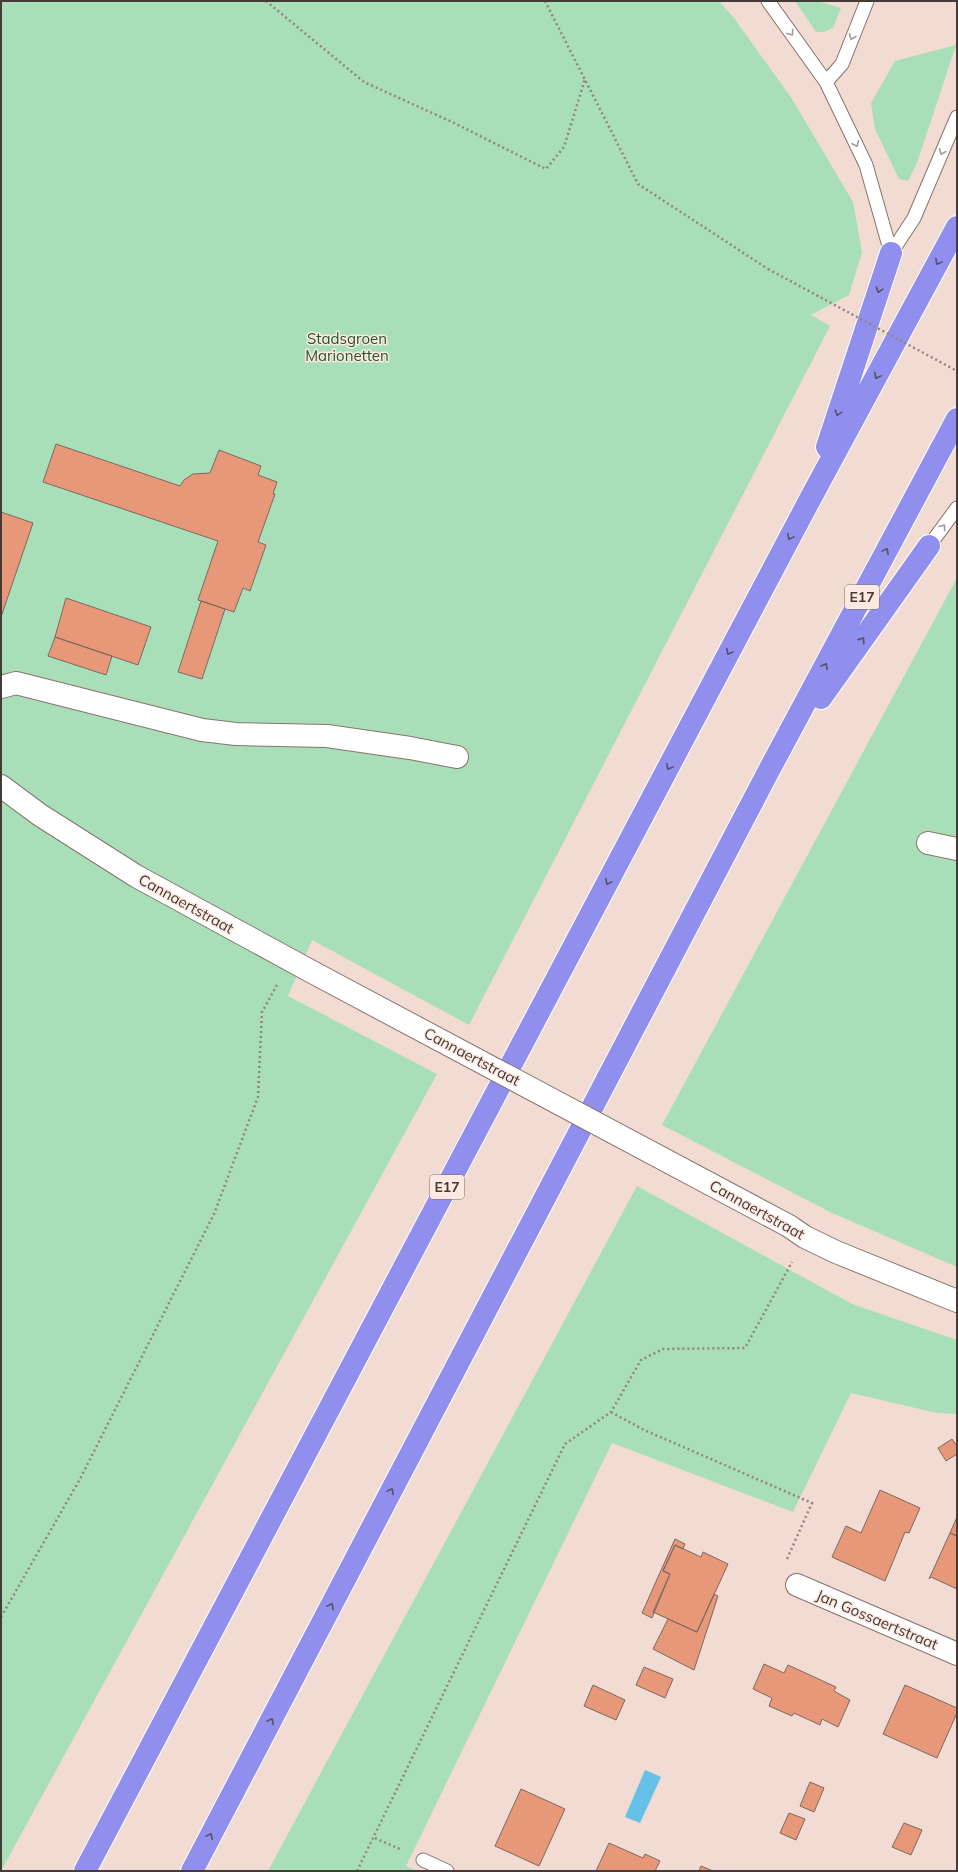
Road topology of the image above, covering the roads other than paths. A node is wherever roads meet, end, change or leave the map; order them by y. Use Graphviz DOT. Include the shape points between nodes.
graph roads {
  1 [pos="768,1"];
  2 [pos="866,1"];
  3 [pos="826,82"];
  4 [pos="957,116"];
  5 [pos="957,227"];
  6 [pos="891,253"];
  7 [pos="957,419"];
  8 [pos="808,503"];
  9 [pos="957,508"];
  10 [pos="929,546"];
  11 [pos="1,687"];
  12 [pos="458,757"];
  13 [pos="767,774"];
  14 [pos="1,786"];
  15 [pos="928,843"];
  16 [pos="957,849"];
  17 [pos="957,1301"];
  18 [pos="797,1585"];
  19 [pos="957,1654"];
  20 [pos="423,1860"];
  21 [pos="85,1871"];
  22 [pos="192,1871"];
  23 [pos="447,1871"];
  1 -- 3 [label="lane, one-way"];
  2 -- 3 [label="lane, one-way" via="842,64"];
  3 -- 6 [label="lane, one-way" via="866,165"];
  4 -- 6 [label="lane, one-way" via="914,218"];
  5 -- 8 [label="highway, E17, one-way"];
  6 -- 8 [label="highway, one-way"];
  13 -- 7 [label="highway, E17, one-way"];
  8 -- 21 [label="highway, E17, one-way"];
  10 -- 9 [label="lane, one-way"];
  13 -- 10 [label="highway, one-way"];
  11 -- 12 [label="street" via="16,683 202,730 236,734 327,736"];
  22 -- 13 [label="highway, E17, one-way"];
  14 -- 17 [label="street, Cannaertstraat, bridge" via="40,815 136,876 314,973 789,1226 805,1237"];
  15 -- 16 [label="street"];
  18 -- 19 [label="street, Jan Gossaertstraat"];
  20 -- 23 [label="lane"];
}
